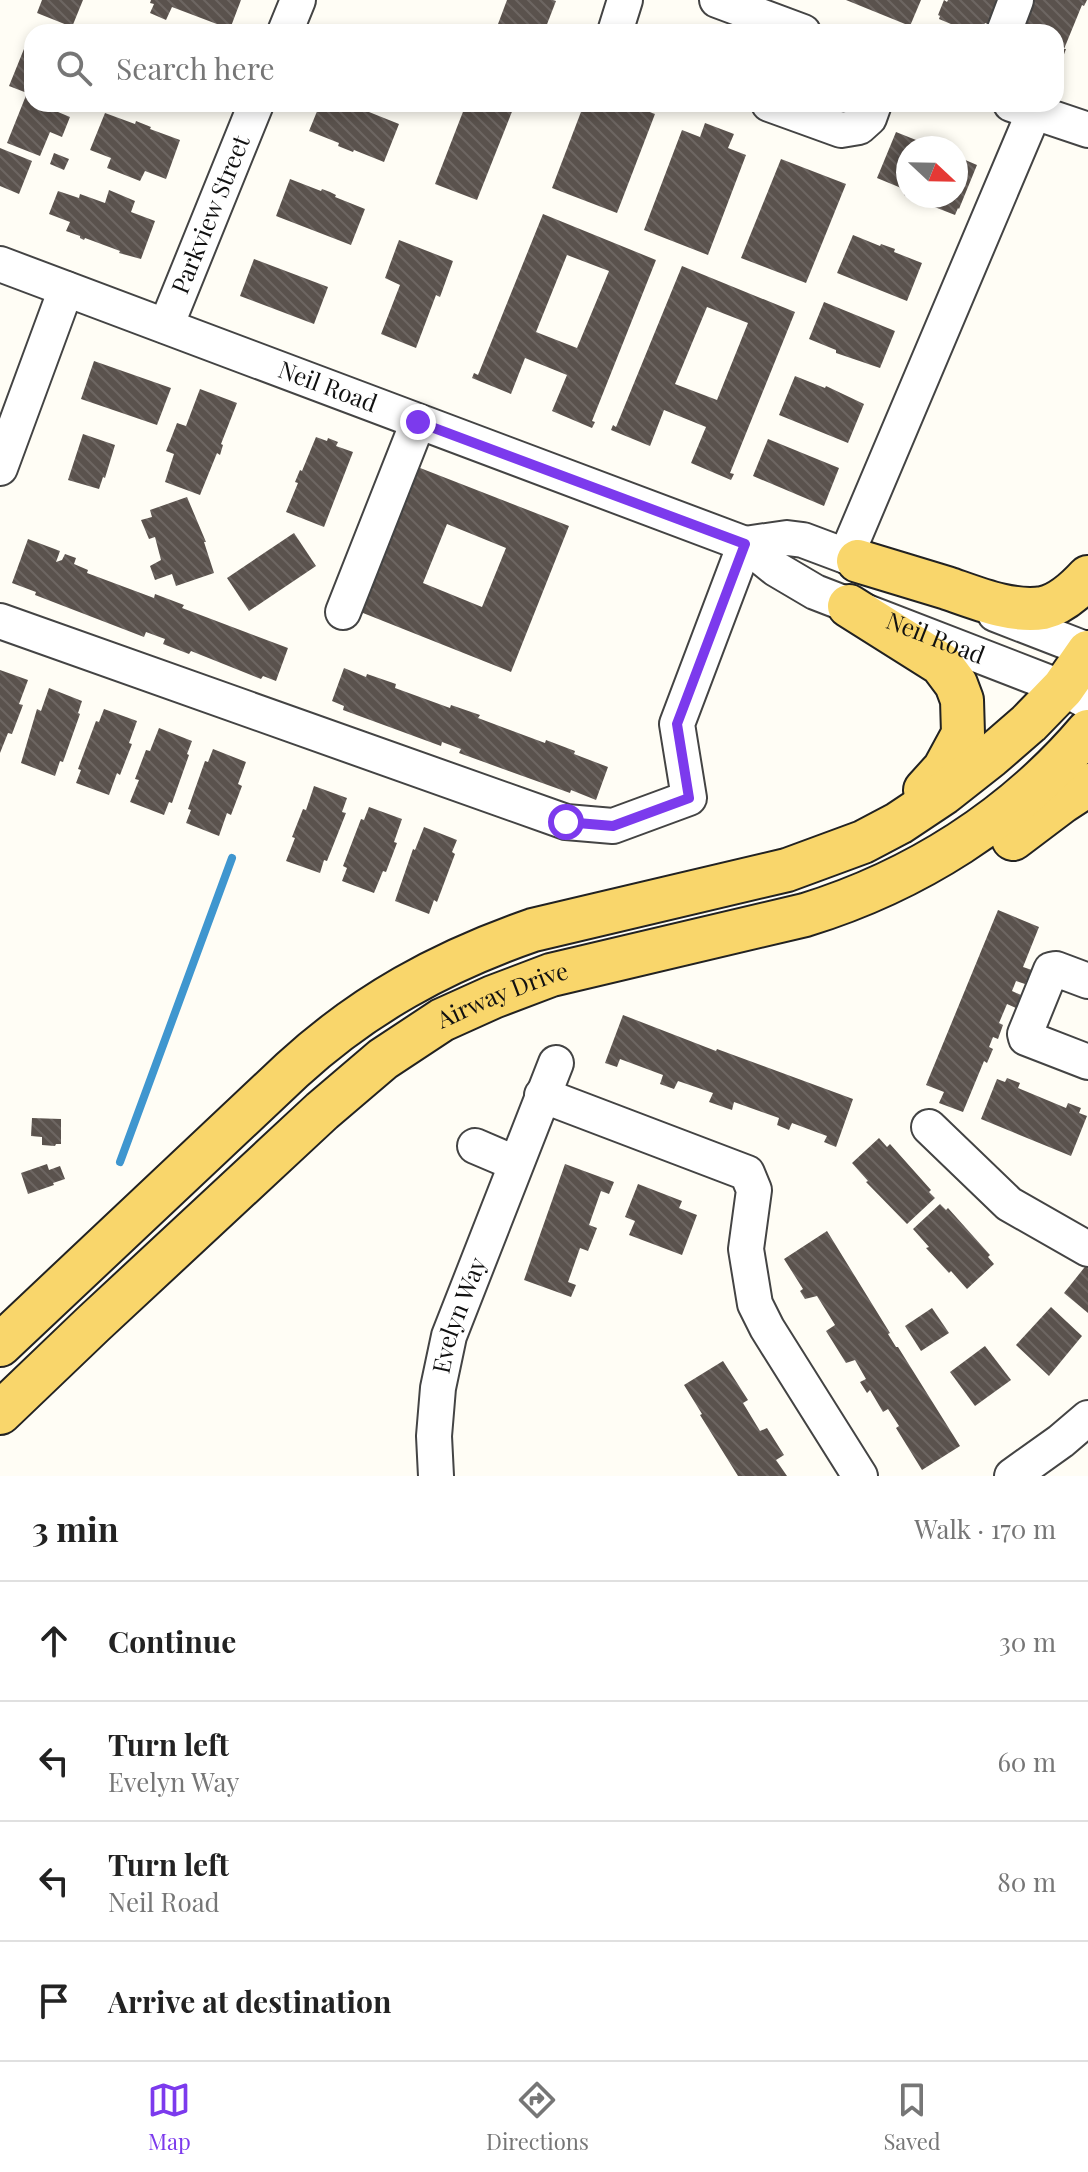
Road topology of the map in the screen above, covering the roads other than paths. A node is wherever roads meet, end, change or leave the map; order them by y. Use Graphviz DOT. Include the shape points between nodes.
graph roads {
  1 [pos="298,0"];
  2 [pos="625,0"];
  3 [pos="717,0"];
  4 [pos="1016,0"];
  5 [pos="288,24"];
  6 [pos="618,24"];
  7 [pos="782,24"];
  8 [pos="1007,24"];
  9 [pos="253,112"];
  10 [pos="791,112"];
  11 [pos="871,112"];
  12 [pos="1021,112"];
  13 [pos="1035,112"];
  14 [pos="1088,130"];
  15 [pos="0,264"];
  16 [pos="66,289"];
  17 [pos="166,326"];
  18 [pos="418,422"];
  19 [pos="0,468"];
  20 [pos="745,544"];
  21 [pos="852,558"];
  22 [pos="1088,577"];
  23 [pos="849,606"];
  24 [pos="343,612"];
  25 [pos="0,621"];
  26 [pos="1081,673"];
  27 [pos="1088,731"];
  28 [pos="1088,785"];
  29 [pos="863,842"];
  30 [pos="757,927"];
  31 [pos="1088,981"];
  32 [pos="1088,1062"];
  33 [pos="556,1063"];
  34 [pos="542,1095"];
  35 [pos="929,1127"];
  36 [pos="475,1146"];
  37 [pos="515,1163"];
  38 [pos="1088,1249"];
  39 [pos="0,1345"];
  40 [pos="0,1413"];
  41 [pos="1088,1418"];
  42 [pos="436,1476"];
  43 [pos="860,1476"];
  44 [pos="1012,1476"];
  1 -- 5 [label="street"];
  2 -- 6 [label="street"];
  3 -- 7 [label="street"];
  4 -- 8 [label="street"];
  9 -- 17 [label="street, Parkview Street"];
  10 -- 11 [label="street" via="841,130 859,127"];
  12 -- 21 [label="street"];
  13 -- 14 [label="street"];
  15 -- 16 [label="street, Neil Road"];
  16 -- 17 [label="street, Neil Road"];
  16 -- 19 [label="street"];
  17 -- 18 [label="street, Neil Road"];
  18 -- 20 [label="street, Neil Road"];
  18 -- 24 [label="street"];
  20 -- 21 [label="street, Neil Road" via="803,540"];
  20 -- 23 [label="street, Neil Road" via="776,569"];
  20 -- 25 [label="street" via="677,724 689,798 613,826 566,822"];
  21 -- 22 [label="main road" via="1024,608 1055,604"];
  21 -- 26 [label="street, Neil Road"];
  23 -- 26 [label="street, Neil Road"];
  23 -- 29 [label="main road" via="941,664 956,684 964,718 963,734 944,769"];
  26 -- 29 [label="main road, Airway Drive" via="944,793"];
  27 -- 30 [label="main road, Airway Drive" via="1011,806 910,874 840,905"];
  28 -- 30 [label="main road" via="1000,849 904,905 872,915"];
  29 -- 39 [label="main road, Airway Drive" via="787,870 533,930 403,987 321,1043"];
  30 -- 40 [label="main road, Airway Drive" via="551,975 442,1020 383,1059 322,1111"];
  31 -- 32 [label="street" via="1051,970 1025,1034"];
  33 -- 34 [label="street, Evelyn Way"];
  34 -- 37 [label="street, Evelyn Way"];
  34 -- 43 [label="street" via="747,1173 754,1190 746,1249 755,1304"];
  35 -- 38 [label="street" via="1009,1204"];
  36 -- 37 [label="street"];
  37 -- 42 [label="street, Evelyn Way" via="449,1336 438,1388"];
  41 -- 44 [label="street"];
}
